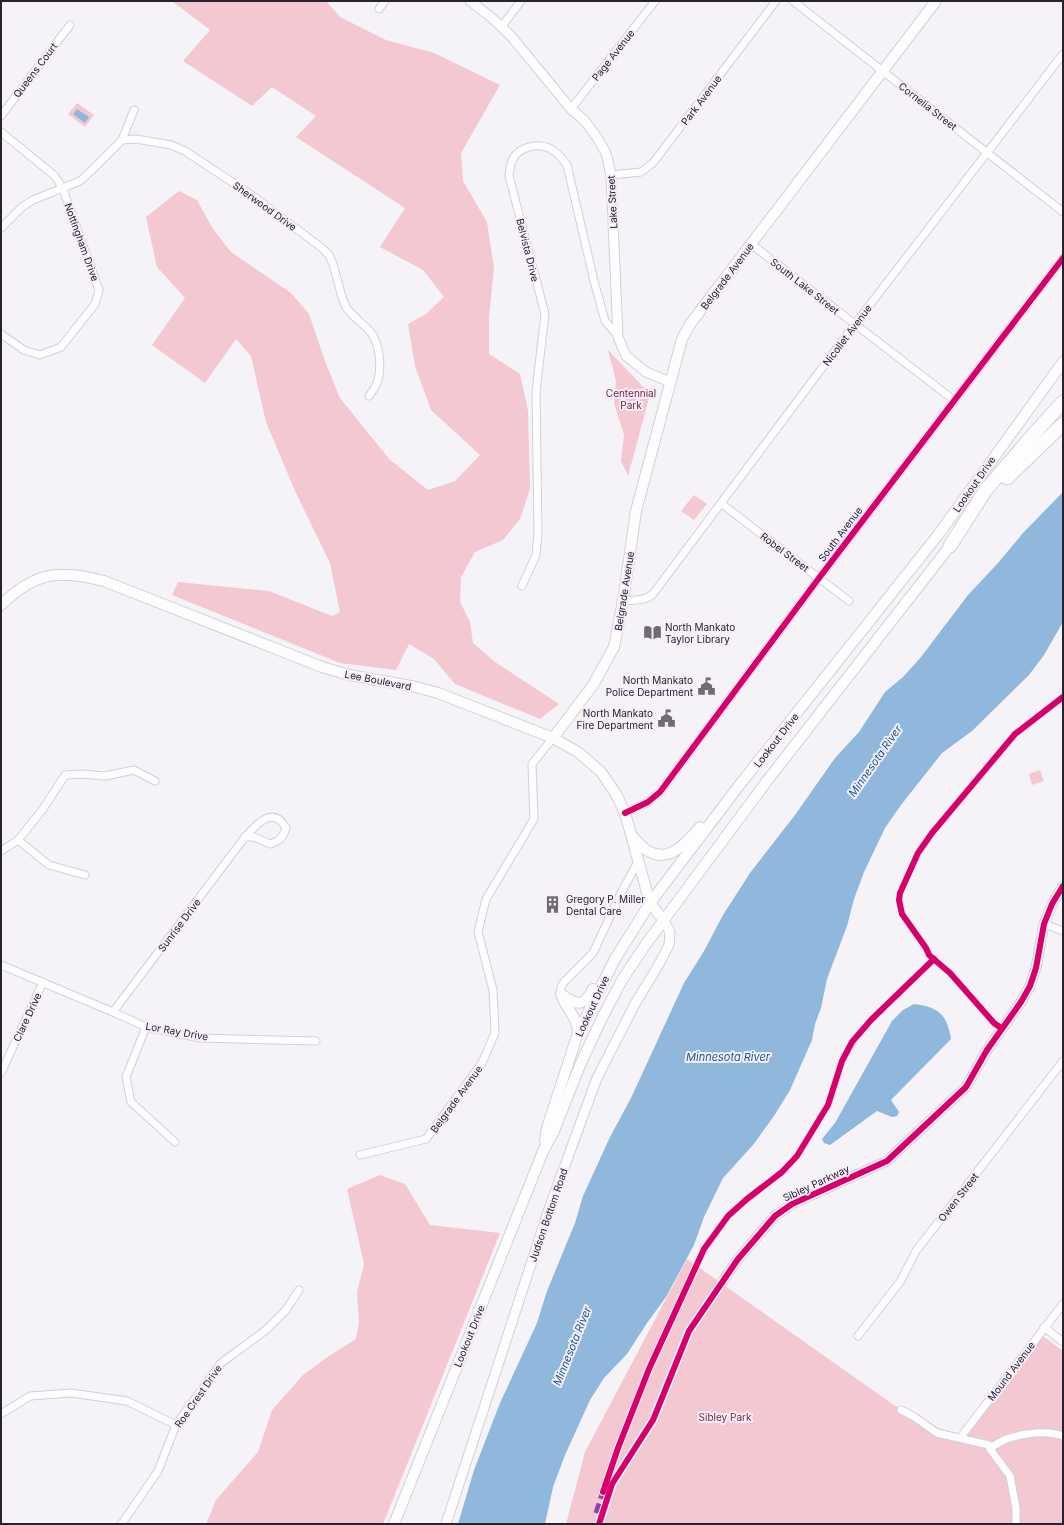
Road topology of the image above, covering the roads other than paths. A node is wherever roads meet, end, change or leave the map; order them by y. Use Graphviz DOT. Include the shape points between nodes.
graph roads {
  1 [pos="385,1"];
  2 [pos="470,1"];
  3 [pos="520,1"];
  4 [pos="654,1"];
  5 [pos="776,1"];
  6 [pos="793,1"];
  7 [pos="936,1"];
  8 [pos="379,9"];
  9 [pos="70,25"];
  10 [pos="502,26"];
  11 [pos="1063,54"];
  12 [pos="884,70"];
  13 [pos="571,109"];
  14 [pos="134,110"];
  15 [pos="1,116"];
  16 [pos="1,132"];
  17 [pos="122,140"];
  18 [pos="988,153"];
  19 [pos="611,175"];
  20 [pos="63,189"];
  21 [pos="1063,212"];
  22 [pos="1,228"];
  23 [pos="751,244"];
  24 [pos="1063,258"];
  25 [pos="855,324"];
  26 [pos="1,334"];
  27 [pos="618,336"];
  28 [pos="1063,362"];
  29 [pos="670,382"];
  30 [pos="369,396"];
  31 [pos="955,401"];
  32 [pos="1063,402"];
  33 [pos="1063,424"];
  34 [pos="722,504"];
  35 [pos="950,546"];
  36 [pos="819,578"];
  37 [pos="522,586"];
  38 [pos="623,601"];
  39 [pos="849,601"];
  40 [pos="1,605"];
  41 [pos="553,738"];
  42 [pos="155,781"];
  43 [pos="741,783"];
  44 [pos="625,813"];
  45 [pos="631,835"];
  46 [pos="245,837"];
  47 [pos="18,840"];
  48 [pos="1,851"];
  49 [pos="638,862"];
  50 [pos="85,875"];
  51 [pos="1063,886"];
  52 [pos="650,903"];
  53 [pos="663,919"];
  54 [pos="1044,924"];
  55 [pos="1063,931"];
  56 [pos="631,933"];
  57 [pos="1,965"];
  58 [pos="43,982"];
  59 [pos="561,994"];
  60 [pos="113,1012"];
  61 [pos="146,1027"];
  62 [pos="578,1036"];
  63 [pos="316,1041"];
  64 [pos="1063,1061"];
  65 [pos="1,1073"];
  66 [pos="176,1142"];
  67 [pos="544,1149"];
  68 [pos="360,1155"];
  69 [pos="299,1290"];
  70 [pos="1063,1304"];
  71 [pos="1044,1327"];
  72 [pos="858,1336"];
  73 [pos="1063,1342"];
  74 [pos="901,1410"];
  75 [pos="1,1414"];
  76 [pos="176,1425"];
  77 [pos="1063,1436"];
  78 [pos="960,1438"];
  79 [pos="990,1449"];
  80 [pos="122,1523"];
  81 [pos="394,1524"];
  82 [pos="446,1524"];
  83 [pos="599,1524"];
  84 [pos="1016,1524"];
  1 -- 8 [label="street"];
  2 -- 10 [label="street, Lake Street"];
  3 -- 10 [label="street"];
  4 -- 13 [label="street, Page Avenue"];
  5 -- 19 [label="street, Park Avenue" via="653,163 641,172"];
  6 -- 12 [label="street, Cornelia Street"];
  7 -- 12 [label="main road, Belgrade Avenue"];
  9 -- 15 [label="street, Queens Court"];
  10 -- 13 [label="street, Lake Street"];
  11 -- 18 [label="street, Nicollet Avenue"];
  12 -- 18 [label="street, Cornelia Street"];
  12 -- 23 [label="main road, Belgrade Avenue"];
  13 -- 19 [label="street, Lake Street" via="598,139 606,153"];
  14 -- 17 [label="street"];
  16 -- 20 [label="street, Nottingham Drive" via="55,176"];
  17 -- 20 [label="street" via="80,180"];
  17 -- 30 [label="street, Sherwood Drive" via="136,139 171,144 185,151 253,196 322,248 333,264 346,307 372,335 376,345 380,368 375,388"];
  18 -- 21 [label="street, Cornelia Street"];
  18 -- 25 [label="street, Nicollet Avenue"];
  19 -- 27 [label="street, Lake Street"];
  20 -- 22 [label="street" via="33,200"];
  20 -- 26 [label="street, Nottingham Drive" via="99,290 95,304 61,348 40,356 24,350"];
  23 -- 25 [label="street, South Lake Street"];
  23 -- 29 [label="main road, Belgrade Avenue" via="691,323 682,339"];
  24 -- 31 [label="street, South Avenue"];
  25 -- 31 [label="street, South Lake Street"];
  25 -- 34 [label="street, Nicollet Avenue"];
  27 -- 29 [label="street, Lake Street" via="626,356 646,372"];
  27 -- 37 [label="street, Belvista Drive" via="605,321 567,165 549,148 533,145 521,150 512,160 509,176 545,314 536,391 538,533 536,555"];
  28 -- 43 [label="main road, Lookout Drive" via="938,535"];
  29 -- 38 [label="main road, Belgrade Avenue" via="636,511"];
  31 -- 36 [label="street, South Avenue"];
  32 -- 35 [label="highway" via="985,491"];
  33 -- 35 [label="highway" via="997,489"];
  34 -- 36 [label="street, Robel Street"];
  34 -- 38 [label="street, Nicollet Avenue" via="654,594 649,598"];
  35 -- 53 [label="main road, Lookout Drive"];
  36 -- 39 [label="street, Robel Street"];
  36 -- 44 [label="street, South Avenue" via="660,792 648,802"];
  38 -- 41 [label="main road, Belgrade Avenue" via="614,647 604,668"];
  40 -- 41 [label="main road, Lee Boulevard" via="32,581 50,575 85,576 104,581 322,667 349,676 438,693"];
  41 -- 44 [label="main road, Lee Boulevard" via="578,752 601,772"];
  41 -- 68 [label="street, Belgrade Avenue" via="532,764 534,819 486,899 478,932 493,990 495,1033 482,1063 426,1140"];
  42 -- 47 [label="street" via="134,770 105,776 65,775 43,810"];
  43 -- 45 [label="main road" via="687,842 674,852 664,856 655,855"];
  43 -- 52 [label="main road, Lookout Drive"];
  44 -- 45 [label="main road, Lee Boulevard"];
  45 -- 49 [label="main road, Lee Boulevard"];
  46 -- 46 [label="street, Sunrise Drive" via="268,817 276,817 286,828 283,836 270,844 254,837"];
  46 -- 60 [label="street, Sunrise Drive"];
  47 -- 48 [label="street"];
  47 -- 50 [label="street" via="49,865"];
  49 -- 52 [label="main road, Lee Boulevard"];
  49 -- 59 [label="street" via="593,953 565,981 561,987"];
  51 -- 54 [label="street, Sibley Parkway"];
  52 -- 53 [label="main road, Lee Boulevard"];
  52 -- 56 [label="main road, Lookout Drive"];
  53 -- 67 [label="main road, Lookout Drive" via="609,1004"];
  53 -- 82 [label="street, Judson Bottom Road" via="670,932 669,945 597,1078 549,1209"];
  54 -- 55 [label="street"];
  54 -- 83 [label="street, Sibley Parkway" via="1030,986 986,1050 966,1087 887,1161 781,1211 738,1259 689,1331 653,1420 612,1484"];
  56 -- 59 [label="main road" via="610,957 585,1002 571,1001"];
  56 -- 62 [label="main road, Lookout Drive" via="615,959"];
  57 -- 58 [label="street, Lor Ray Drive"];
  58 -- 60 [label="street, Lor Ray Drive"];
  58 -- 65 [label="street, Clare Drive"];
  59 -- 62 [label="main road" via="575,1018"];
  60 -- 61 [label="street, Lor Ray Drive"];
  61 -- 63 [label="street, Lor Ray Drive" via="200,1038"];
  61 -- 66 [label="street" via="126,1077 132,1102"];
  62 -- 67 [label="main road, Lookout Drive" via="547,1128"];
  64 -- 72 [label="street, Owen Street" via="916,1251 900,1282"];
  67 -- 81 [label="main road, Lookout Drive"];
  69 -- 76 [label="street, Roe Crest Drive" via="286,1310 266,1330 221,1363"];
  70 -- 71 [label="street, Mound Avenue"];
  71 -- 73 [label="street"];
  71 -- 78 [label="street, Mound Avenue"];
  74 -- 78 [label="street" via="937,1433"];
  75 -- 76 [label="street" via="30,1396 71,1393 127,1401"];
  76 -- 80 [label="street, Roe Crest Drive" via="158,1471"];
  77 -- 79 [label="street" via="1054,1433 1029,1434 996,1444"];
  78 -- 79 [label="street" via="989,1445"];
  79 -- 84 [label="street" via="1010,1476"];
}
